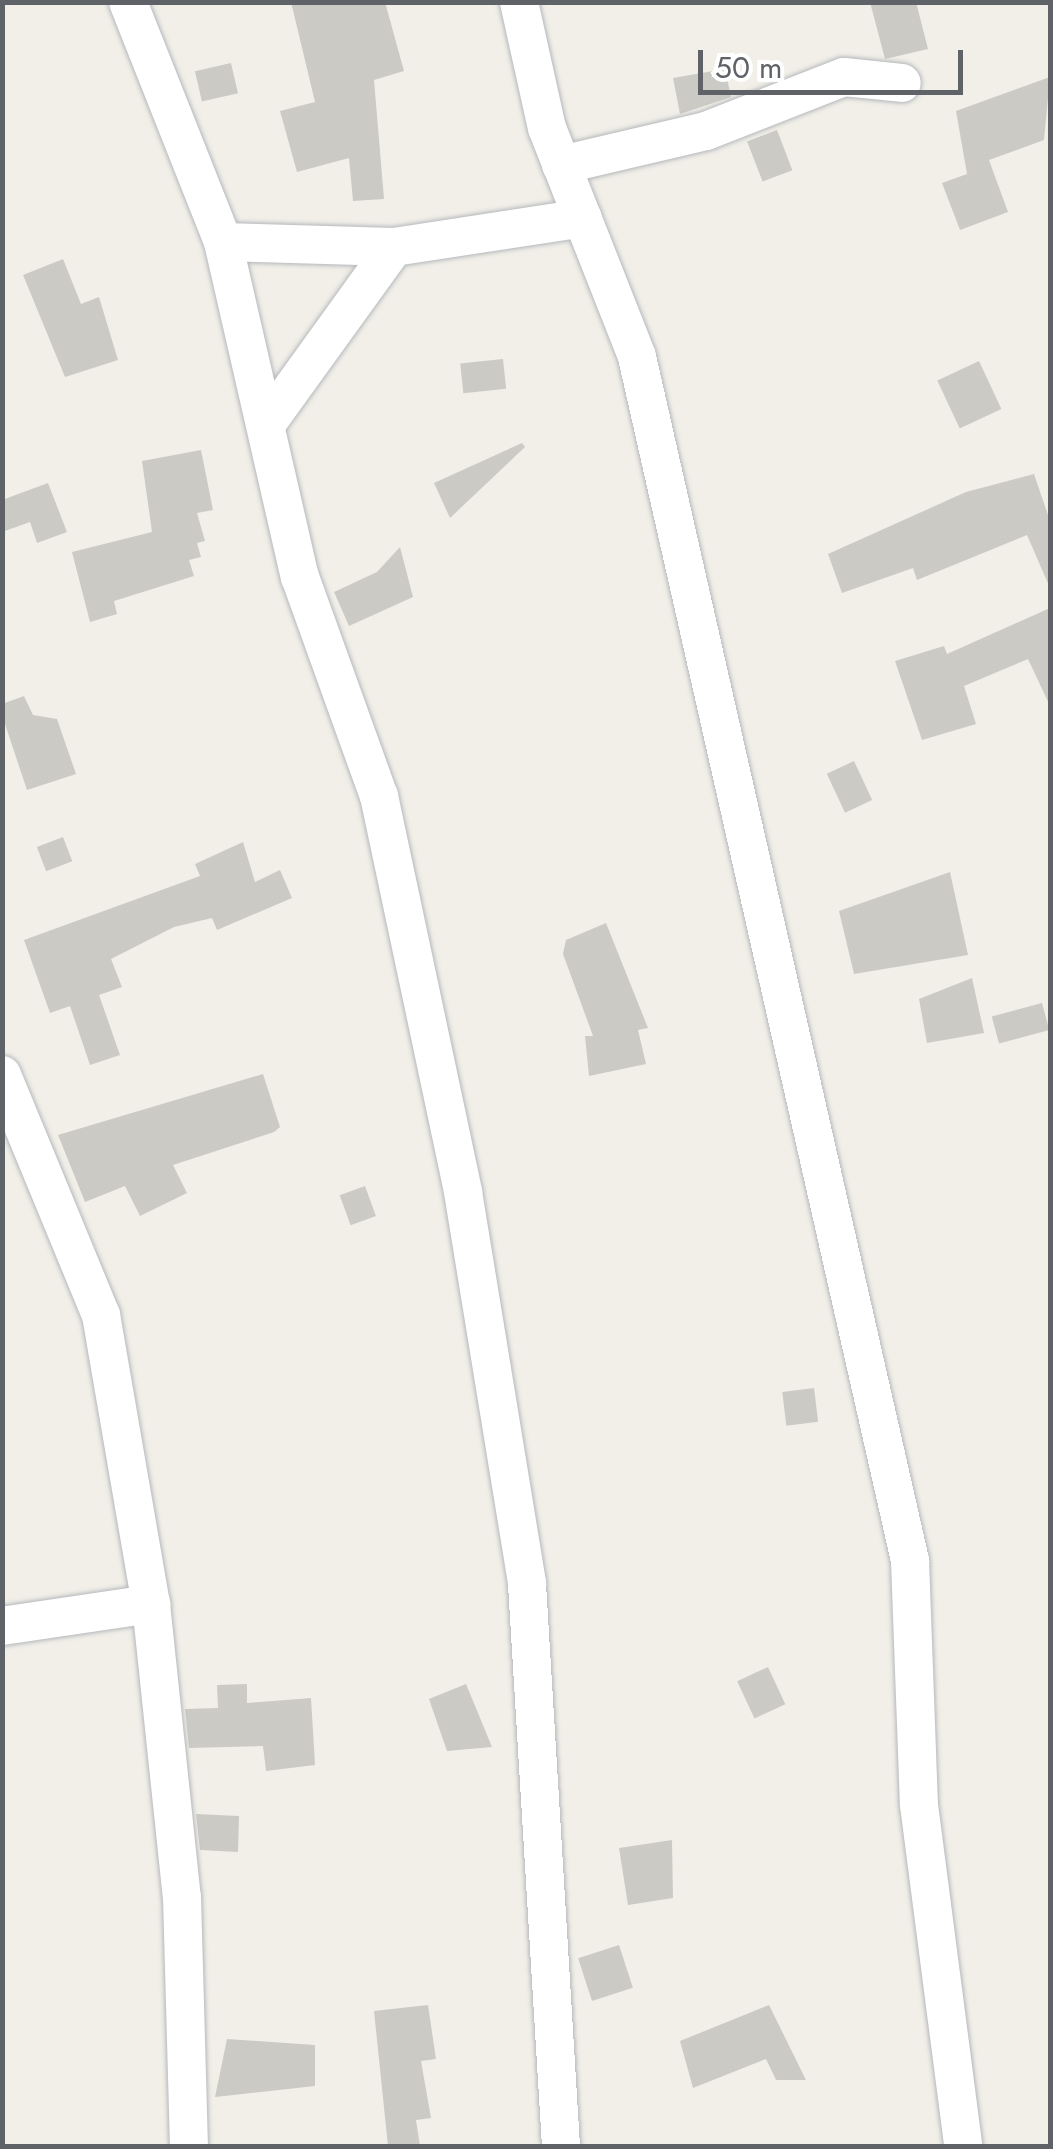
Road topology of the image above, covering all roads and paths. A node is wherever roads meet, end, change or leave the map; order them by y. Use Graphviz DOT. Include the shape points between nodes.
graph roads {
  1 [pos="128,2"];
  2 [pos="519,2"];
  3 [pos="902,83"];
  4 [pos="561,165"];
  5 [pos="583,218"];
  6 [pos="223,242"];
  7 [pos="394,247"];
  8 [pos="270,419"];
  9 [pos="2,1075"];
  10 [pos="151,1604"];
  11 [pos="2,1626"];
  12 [pos="188,2146"];
  13 [pos="561,2146"];
  14 [pos="963,2146"];
  1 -- 6 [label="street"];
  2 -- 4 [label="street"];
  3 -- 4 [label="street" via="844,77 706,131"];
  4 -- 5 [label="street"];
  5 -- 7 [label="street"];
  5 -- 14 [label="street" via="637,358 910,1561 920,1805"];
  6 -- 7 [label="street"];
  6 -- 8 [label="street"];
  7 -- 8 [label="street"];
  8 -- 13 [label="street" via="300,577 379,796 463,1192 527,1584"];
  9 -- 10 [label="street" via="101,1315"];
  10 -- 11 [label="street"];
  10 -- 12 [label="street" via="182,1898"];
}
